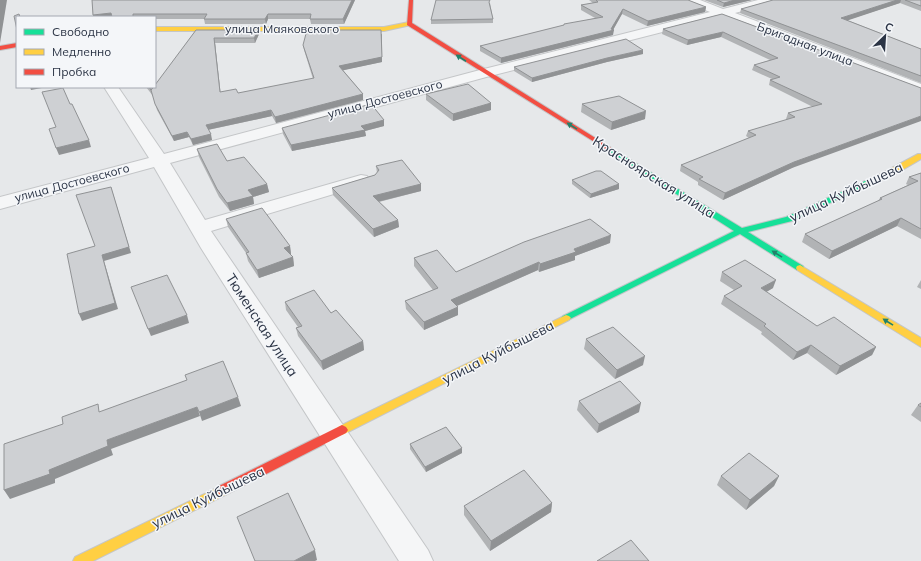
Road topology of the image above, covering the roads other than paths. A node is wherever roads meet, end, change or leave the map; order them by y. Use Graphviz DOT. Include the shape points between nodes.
graph roads {
  1 [pos="411,0"];
  2 [pos="689,0"];
  3 [pos="772,0"];
  4 [pos="723,12"];
  5 [pos="409,24"];
  6 [pos="156,29"];
  7 [pos="16,45"];
  8 [pos="0,48"];
  9 [pos="485,73"];
  10 [pos="112,88"];
  11 [pos="921,89"];
  12 [pos="921,156"];
  13 [pos="159,160"];
  14 [pos="369,178"];
  15 [pos="0,203"];
  16 [pos="200,228"];
  17 [pos="740,231"];
  18 [pos="921,343"];
  19 [pos="334,435"];
  20 [pos="80,561"];
  21 [pos="417,561"];
  1 -- 5 [label="street"];
  2 -- 4 [label="street, Бригадная улица"];
  3 -- 4 [label="street, улица Достоевского"];
  4 -- 9 [label="street, улица Достоевского"];
  4 -- 11 [label="street, Бригадная улица"];
  5 -- 6 [label="street, улица Маяковского" via="384,29"];
  9 -- 5 [label="street, Красноярская улица, one-way"];
  7 -- 8 [label="street"];
  9 -- 13 [label="street, улица Достоевского"];
  17 -- 9 [label="street, Красноярская улица, one-way"];
  10 -- 13 [label="street, Тюменская улица"];
  12 -- 17 [label="street, улица Куйбышева" via="889,174 789,219"];
  13 -- 15 [label="street, улица Достоевского"];
  13 -- 16 [label="street, Тюменская улица"];
  14 -- 16 [label="street"];
  16 -- 19 [label="street, Тюменская улица"];
  18 -- 17 [label="street, Красноярская улица, one-way"];
  17 -- 19 [label="street, улица Куйбышева"];
  19 -- 20 [label="street, улица Куйбышева"];
  19 -- 21 [label="street, Тюменская улица"];
}
